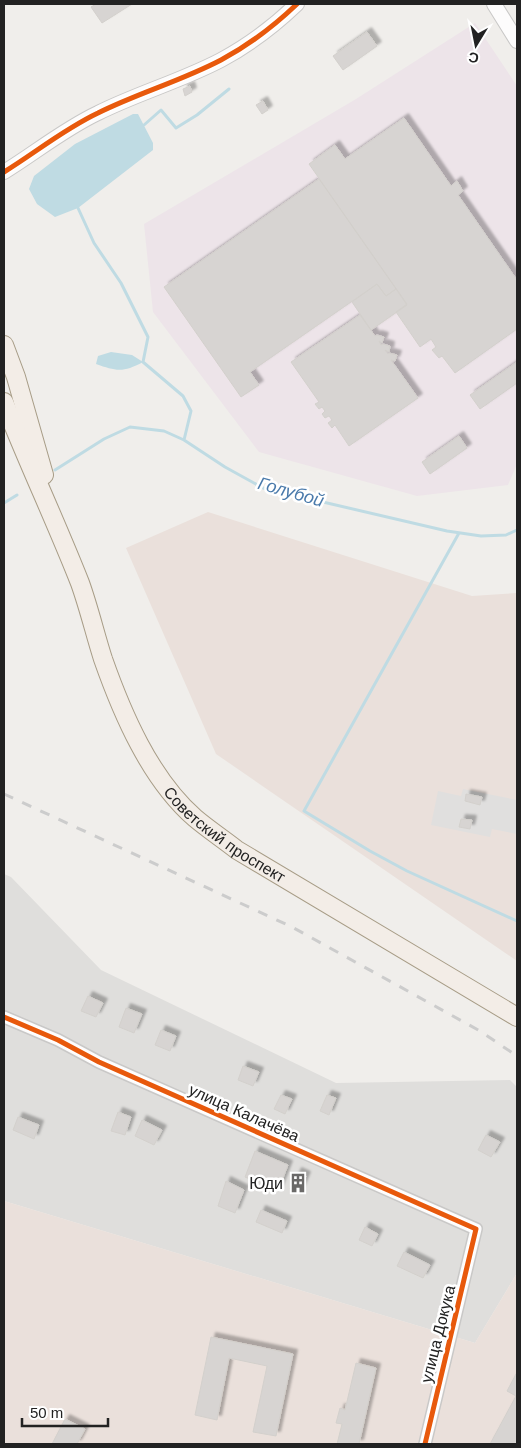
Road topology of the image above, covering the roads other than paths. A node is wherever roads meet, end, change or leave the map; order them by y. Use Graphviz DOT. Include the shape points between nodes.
graph roads {
  1 [pos="298,4"];
  2 [pos="494,4"];
  3 [pos="517,41"];
  4 [pos="4,172"];
  5 [pos="4,345"];
  6 [pos="4,402"];
  7 [pos="63,538"];
  8 [pos="4,1017"];
  9 [pos="517,1017"];
  10 [pos="476,1229"];
  11 [pos="424,1444"];
  1 -- 4 [label="street" via="250,43 220,60 95,114"];
  2 -- 3 [label="street"];
  5 -- 7 [label="main road, Советский проспект"];
  6 -- 7 [label="main road, Советский проспект"];
  7 -- 9 [label="main road, Советский проспект" via="121,706 167,788 194,817 244,854"];
  8 -- 10 [label="street, улица Калачёва"];
  10 -- 11 [label="street, улица Докука"];
}
